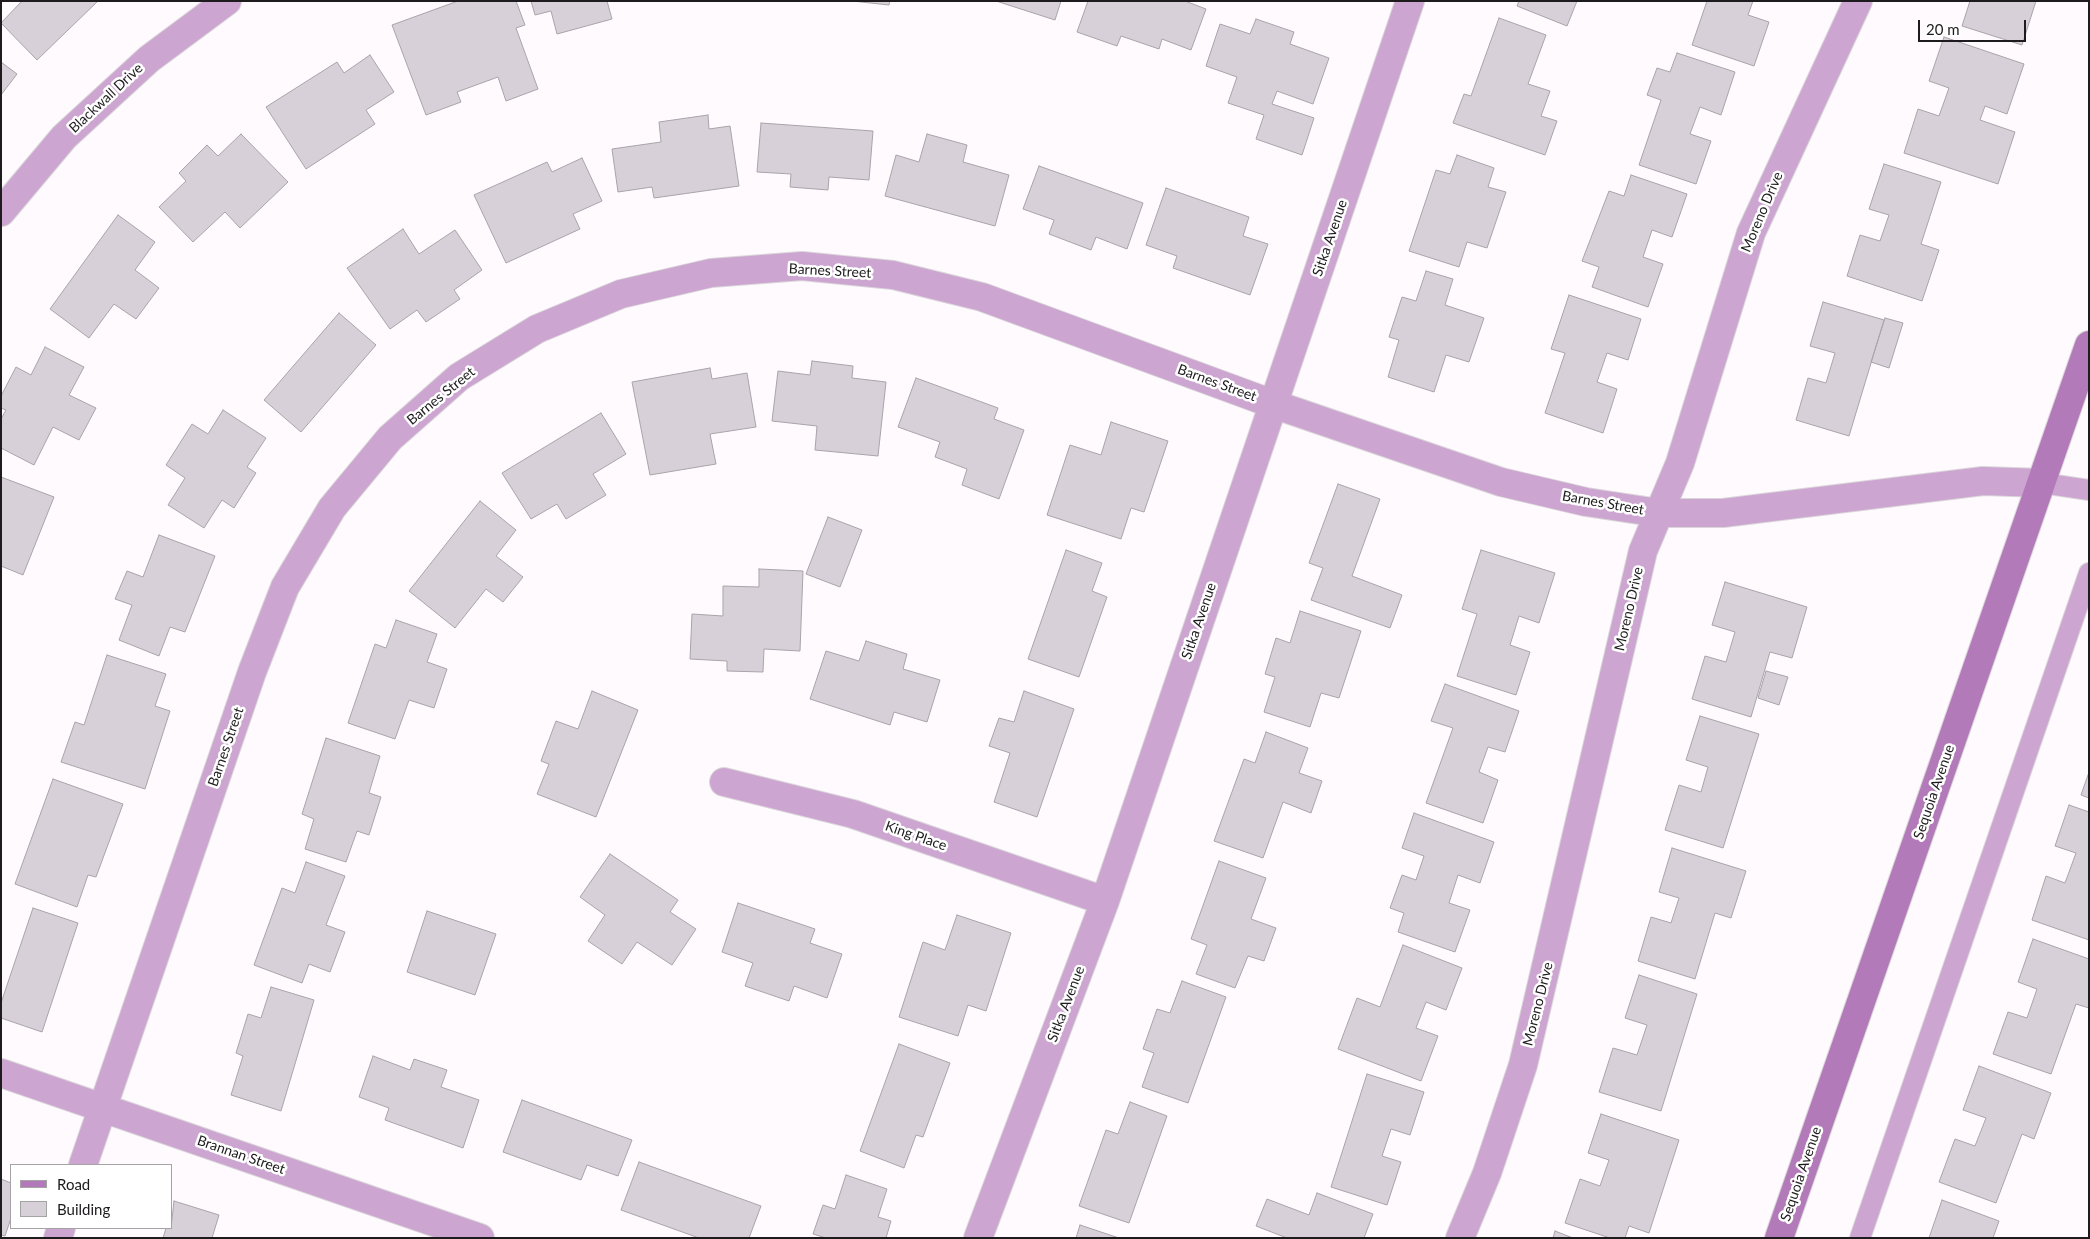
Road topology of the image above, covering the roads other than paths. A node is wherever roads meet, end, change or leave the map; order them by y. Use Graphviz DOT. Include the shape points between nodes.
graph roads {
  1 [pos="227,1"];
  2 [pos="1410,1"];
  3 [pos="1858,1"];
  4 [pos="1,212"];
  5 [pos="2089,345"];
  6 [pos="1273,404"];
  7 [pos="2042,483"];
  8 [pos="2089,490"];
  9 [pos="1659,513"];
  10 [pos="2089,573"];
  11 [pos="724,782"];
  12 [pos="1105,901"];
  13 [pos="1,1073"];
  14 [pos="102,1108"];
  15 [pos="83,1164"];
  16 [pos="480,1238"];
  17 [pos="978,1238"];
  18 [pos="1460,1238"];
  19 [pos="1779,1238"];
  20 [pos="1860,1238"];
  1 -- 4 [label="street, Blackwall Drive" via="150,59 64,138"];
  2 -- 6 [label="street, Sitka Avenue"];
  3 -- 9 [label="street, Moreno Drive" via="1751,233 1680,463"];
  5 -- 7 [label="main road, Sequoia Avenue"];
  6 -- 9 [label="street, Barnes Street" via="1501,482 1586,502"];
  6 -- 12 [label="street, Sitka Avenue"];
  6 -- 14 [label="street, Barnes Street" via="982,298 893,275 802,266 710,273 621,294 537,329 459,377 390,438 332,508 285,587 252,672"];
  7 -- 8 [label="lane"];
  7 -- 9 [label="street, Barnes Street" via="1983,481 1723,513"];
  7 -- 19 [label="main road, Sequoia Avenue"];
  9 -- 18 [label="street, Moreno Drive" via="1642,551 1523,1065 1487,1173"];
  10 -- 20 [label="lane"];
  11 -- 12 [label="street, King Place" via="853,814"];
  12 -- 17 [label="street, Sitka Avenue"];
  13 -- 14 [label="street, Brannan Street"];
  14 -- 15 [label="street, Barnes Street"];
  14 -- 16 [label="street, Brannan Street"];
}
